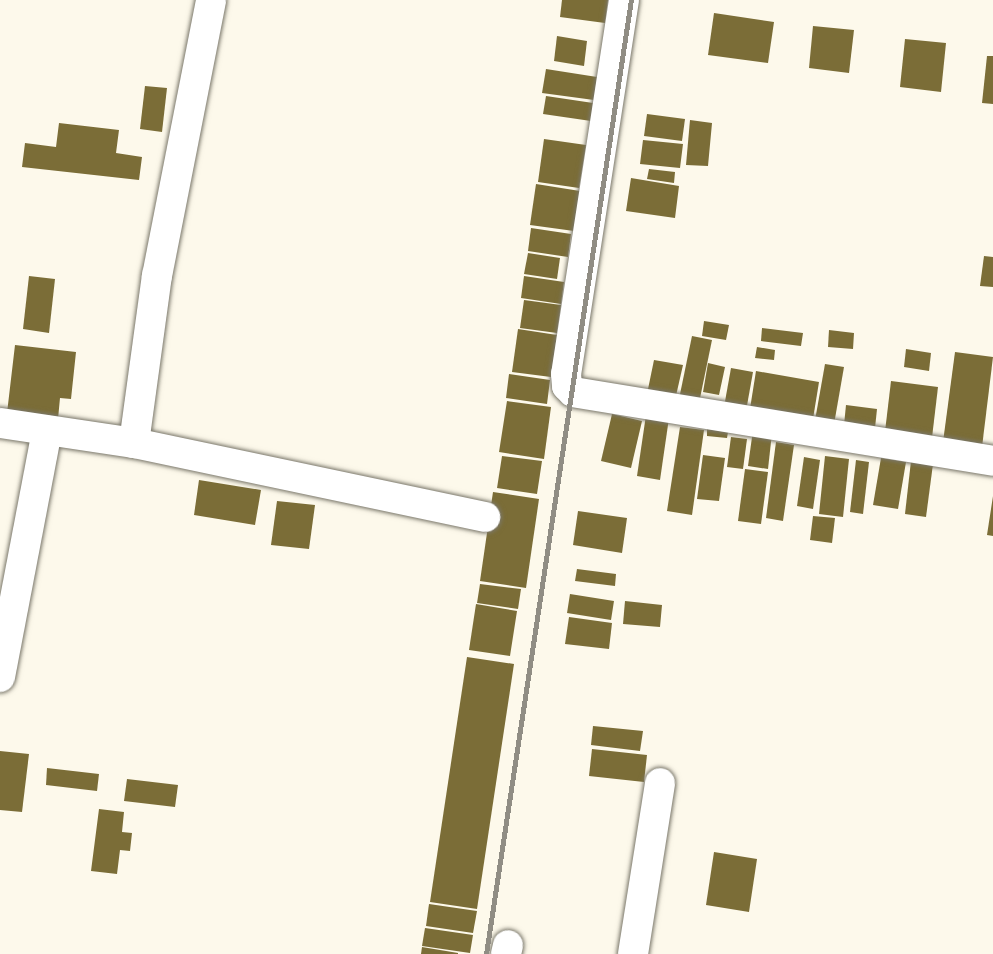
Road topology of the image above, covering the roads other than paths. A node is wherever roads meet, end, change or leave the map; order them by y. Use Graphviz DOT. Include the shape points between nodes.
graph roads {
  1 [pos="211,0"];
  2 [pos="624,0"];
  3 [pos="0,423"];
  4 [pos="47,430"];
  5 [pos="134,443"];
  6 [pos="993,461"];
  7 [pos="485,517"];
  8 [pos="0,677"];
  9 [pos="660,783"];
  10 [pos="633,954"];
  1 -- 5 [label="street" via="157,276"];
  2 -- 6 [label="street" via="567,386 573,392"];
  3 -- 4 [label="street"];
  4 -- 5 [label="street"];
  4 -- 8 [label="street"];
  5 -- 7 [label="street"];
  9 -- 10 [label="street"];
}
